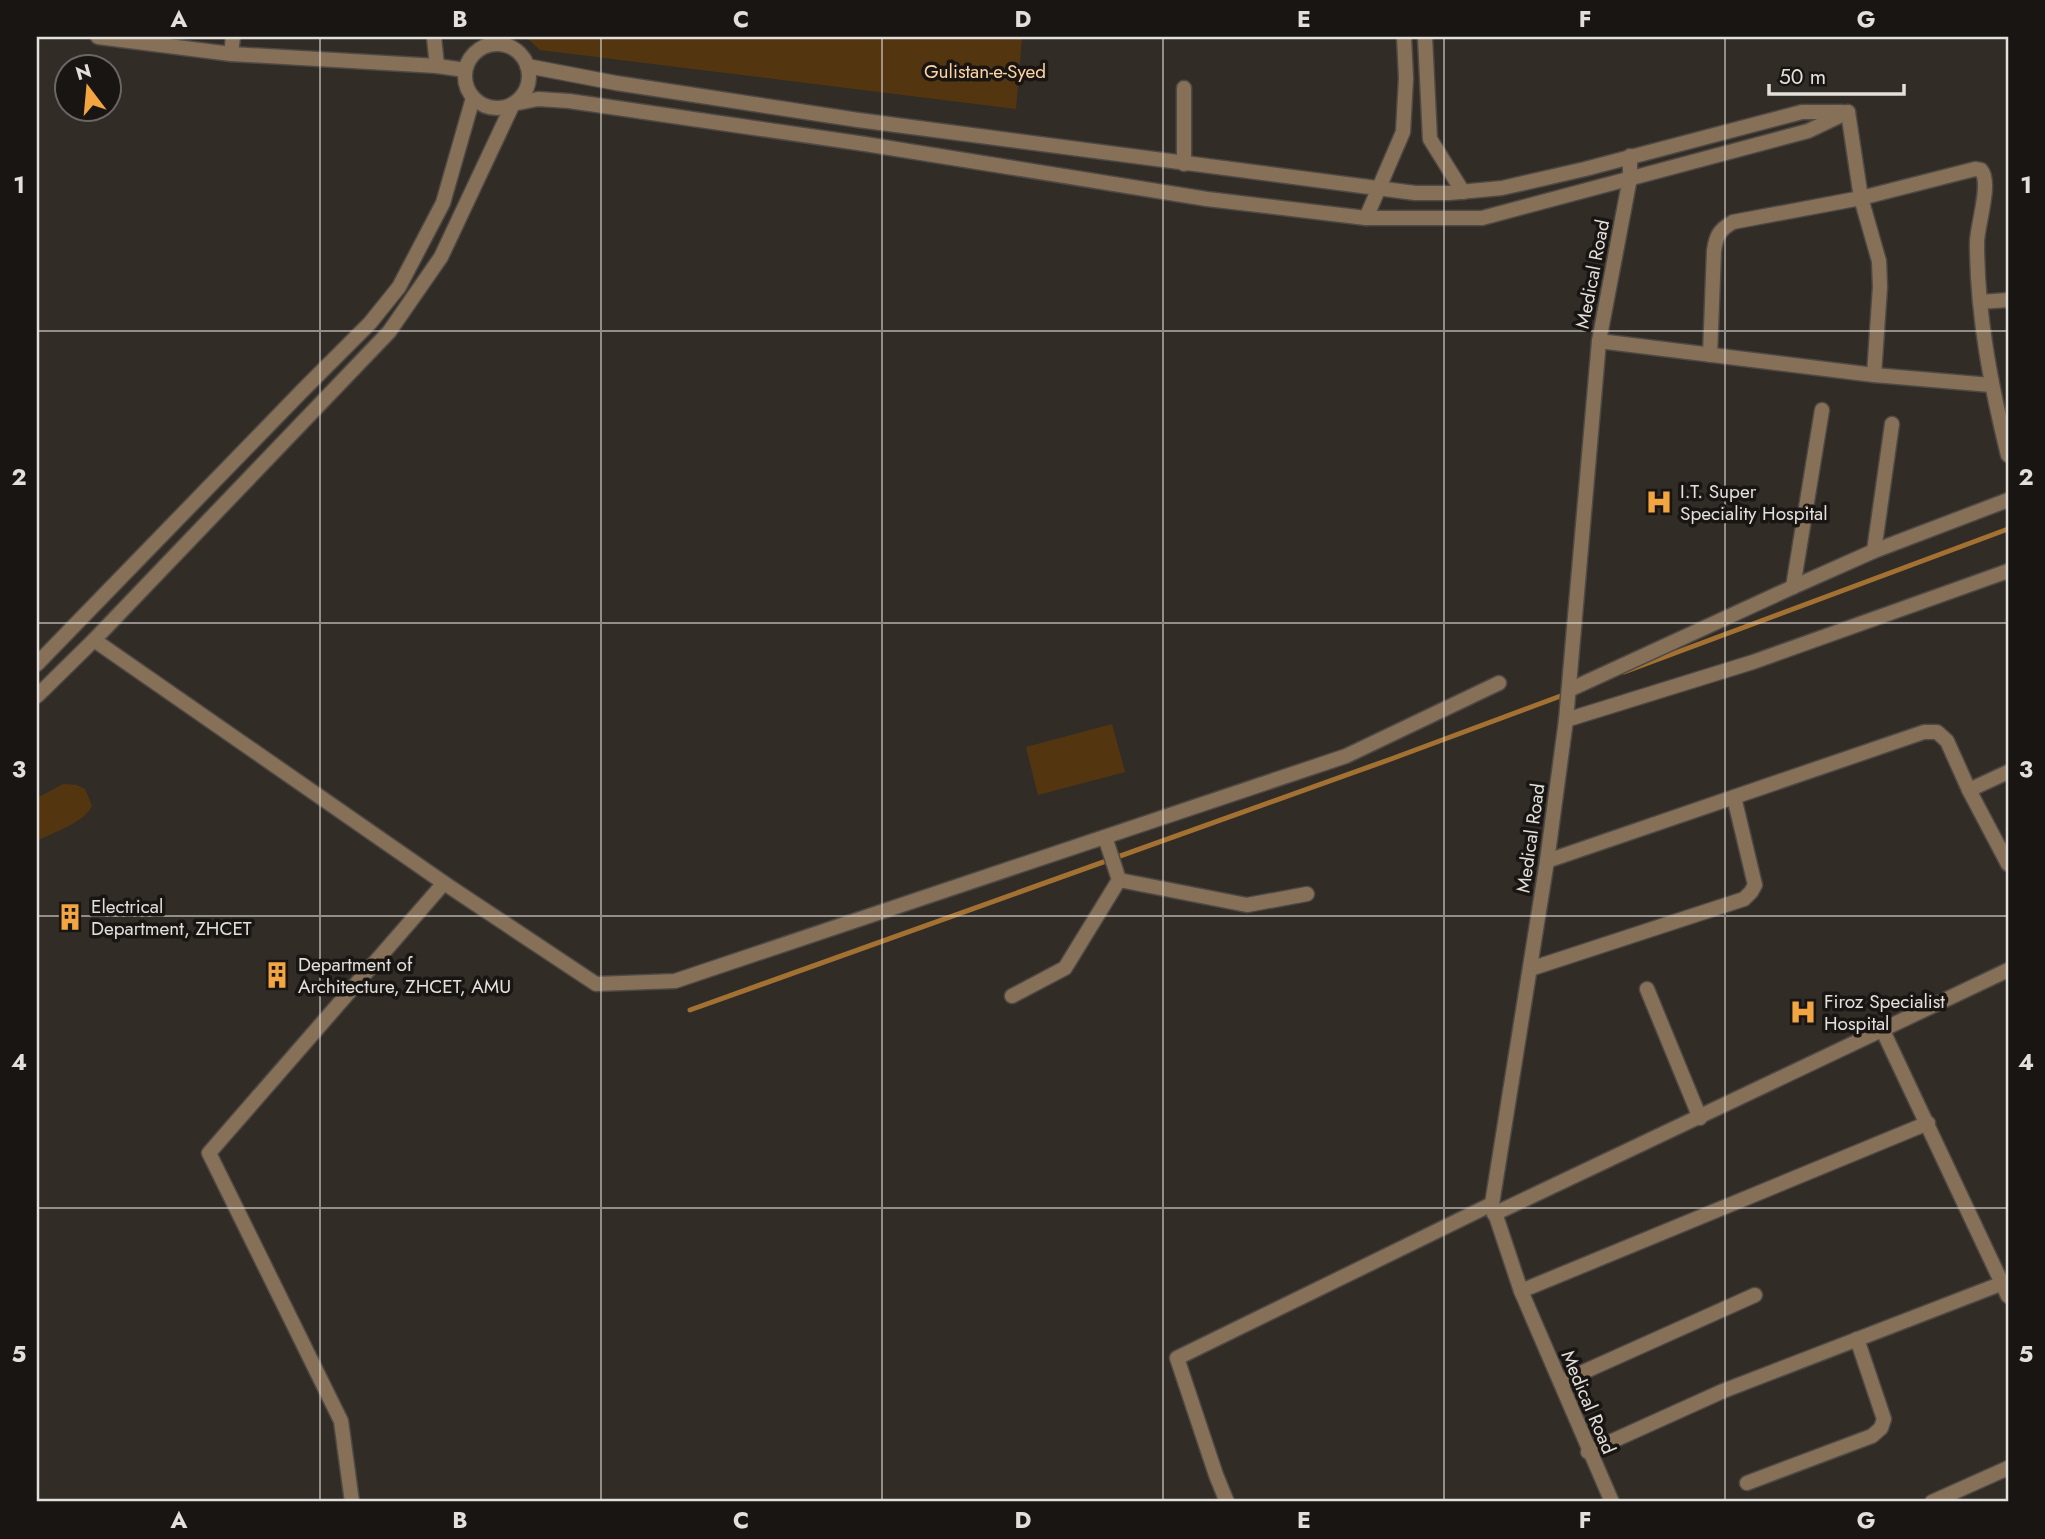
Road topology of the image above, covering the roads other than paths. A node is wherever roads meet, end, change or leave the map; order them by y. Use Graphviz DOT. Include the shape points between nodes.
graph roads {
  1 [pos="98,37"];
  2 [pos="233,37"];
  3 [pos="434,37"];
  4 [pos="498,37"];
  5 [pos="1404,37"];
  6 [pos="1425,37"];
  7 [pos="511,48"];
  8 [pos="231,54"];
  9 [pos="437,66"];
  10 [pos="527,66"];
  11 [pos="465,70"];
  12 [pos="1184,88"];
  13 [pos="473,98"];
  14 [pos="723,100"];
  15 [pos="513,104"];
  16 [pos="1848,112"];
  17 [pos="719,122"];
  18 [pos="1630,156"];
  19 [pos="1184,164"];
  20 [pos="1630,178"];
  21 [pos="1380,188"];
  22 [pos="1463,192"];
  23 [pos="1861,198"];
  24 [pos="1366,218"];
  25 [pos="2008,300"];
  26 [pos="1980,302"];
  27 [pos="1599,341"];
  28 [pos="1710,355"];
  29 [pos="1874,375"];
  30 [pos="1991,385"];
  31 [pos="1822,410"];
  32 [pos="1892,424"];
  33 [pos="2008,455"];
  34 [pos="2008,500"];
  35 [pos="1874,551"];
  36 [pos="2008,571"];
  37 [pos="1793,587"];
  38 [pos="94,640"];
  39 [pos="37,664"];
  40 [pos="1499,683"];
  41 [pos="1569,690"];
  42 [pos="37,696"];
  43 [pos="1566,720"];
  44 [pos="2008,772"];
  45 [pos="1969,790"];
  46 [pos="1734,797"];
  47 [pos="1105,837"];
  48 [pos="2004,847"];
  49 [pos="1547,861"];
  50 [pos="2008,864"];
  51 [pos="1119,880"];
  52 [pos="444,883"];
  53 [pos="1307,894"];
  54 [pos="1530,969"];
  55 [pos="2008,970"];
  56 [pos="1647,989"];
  57 [pos="1012,996"];
  58 [pos="1883,1031"];
  59 [pos="1700,1118"];
  60 [pos="1928,1123"];
  61 [pos="1493,1209"];
  62 [pos="2005,1290"];
  63 [pos="1521,1291"];
  64 [pos="1755,1295"];
  65 [pos="1857,1339"];
  66 [pos="1560,1382"];
  67 [pos="1588,1452"];
  68 [pos="2008,1468"];
  69 [pos="1747,1483"];
  70 [pos="1962,1496"];
  71 [pos="352,1502"];
  72 [pos="1227,1502"];
  73 [pos="1612,1502"];
  74 [pos="1932,1502"];
  1 -- 8 [label="street"];
  2 -- 8 [label="street"];
  3 -- 9 [label="street"];
  4 -- 7 [label="street"];
  5 -- 21 [label="street" via="1403,132"];
  6 -- 22 [label="street" via="1430,139"];
  7 -- 10 [label="street"];
  7 -- 11 [label="street" via="484,47"];
  8 -- 9 [label="street"];
  9 -- 11 [label="street"];
  10 -- 14 [label="street"];
  10 -- 15 [label="street" via="527,89"];
  11 -- 13 [label="street"];
  12 -- 19 [label="street"];
  13 -- 15 [label="street" via="488,107"];
  13 -- 39 [label="street" via="443,203 400,287"];
  14 -- 17 [label="street"];
  14 -- 19 [label="street"];
  15 -- 17 [label="street" via="569,100"];
  15 -- 38 [label="street" via="441,257 389,332"];
  16 -- 18 [label="street" via="1802,112"];
  16 -- 20 [label="street" via="1808,131"];
  16 -- 23 [label="street"];
  17 -- 24 [label="street" via="1207,199"];
  18 -- 20 [label="street, Medical Road"];
  18 -- 22 [label="street" via="1502,188"];
  19 -- 21 [label="street"];
  20 -- 24 [label="street" via="1482,218"];
  20 -- 27 [label="street, Medical Road"];
  21 -- 22 [label="street"];
  21 -- 24 [label="street"];
  23 -- 26 [label="street" via="1981,170 1986,180 1977,240"];
  23 -- 28 [label="street" via="1733,222 1722,228 1714,251"];
  23 -- 29 [label="street" via="1879,261"];
  25 -- 26 [label="street"];
  26 -- 30 [label="street"];
  27 -- 28 [label="street"];
  27 -- 41 [label="street, Medical Road"];
  28 -- 29 [label="street"];
  29 -- 30 [label="street"];
  30 -- 33 [label="street"];
  31 -- 37 [label="street"];
  32 -- 35 [label="street"];
  34 -- 35 [label="street"];
  35 -- 37 [label="street"];
  36 -- 43 [label="street" via="1753,662"];
  37 -- 41 [label="street"];
  38 -- 42 [label="street"];
  38 -- 52 [label="street"];
  40 -- 47 [label="street" via="1346,756"];
  41 -- 43 [label="street, Medical Road"];
  43 -- 49 [label="street, Medical Road"];
  44 -- 45 [label="street"];
  45 -- 46 [label="street" via="1947,741 1937,732 1924,732"];
  45 -- 48 [label="street"];
  46 -- 49 [label="street"];
  46 -- 54 [label="street" via="1755,885 1744,899"];
  47 -- 51 [label="street"];
  47 -- 52 [label="street" via="665,981 596,984"];
  48 -- 50 [label="street"];
  49 -- 54 [label="street, Medical Road"];
  51 -- 53 [label="street" via="1247,905"];
  51 -- 57 [label="street" via="1065,968"];
  52 -- 71 [label="street" via="209,1153 341,1421"];
  54 -- 61 [label="street, Medical Road"];
  55 -- 58 [label="street"];
  56 -- 59 [label="street"];
  58 -- 59 [label="street"];
  58 -- 60 [label="street"];
  59 -- 61 [label="street"];
  60 -- 62 [label="street"];
  60 -- 63 [label="street"];
  61 -- 63 [label="street, Medical Road"];
  61 -- 72 [label="street" via="1177,1358"];
  62 -- 65 [label="street"];
  63 -- 66 [label="street, Medical Road"];
  64 -- 66 [label="street"];
  65 -- 67 [label="street" via="1723,1391"];
  65 -- 69 [label="street" via="1884,1419 1881,1428 1836,1451"];
  66 -- 67 [label="street, Medical Road"];
  67 -- 73 [label="street, Medical Road"];
  68 -- 70 [label="street"];
  70 -- 74 [label="street"];
}
